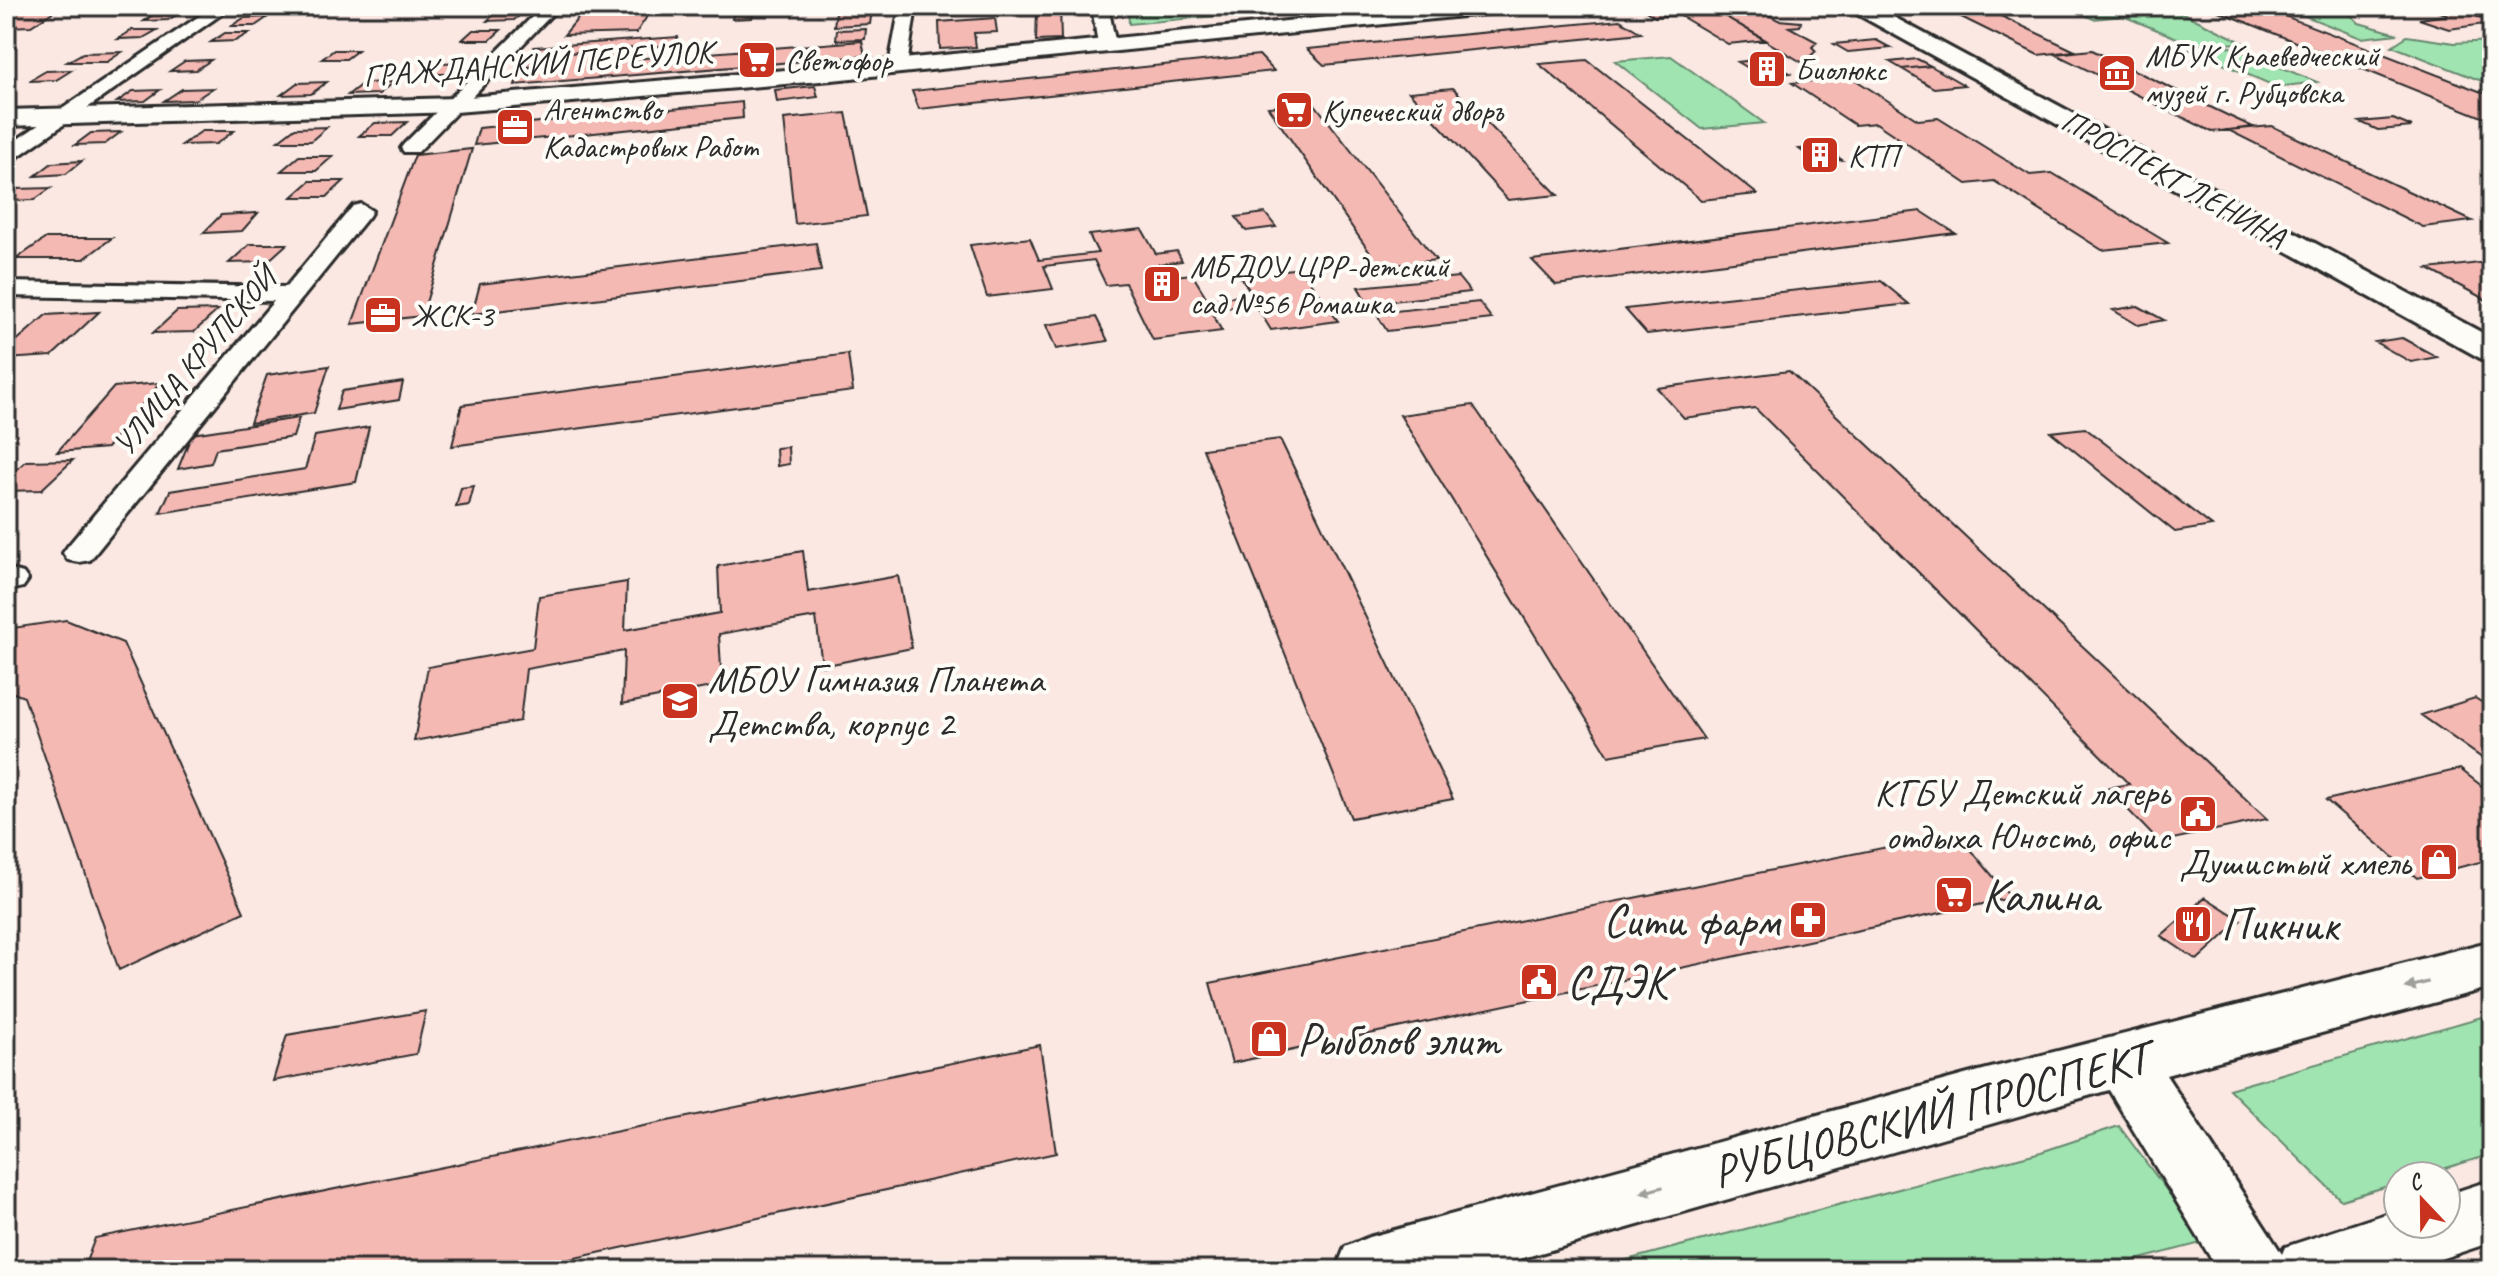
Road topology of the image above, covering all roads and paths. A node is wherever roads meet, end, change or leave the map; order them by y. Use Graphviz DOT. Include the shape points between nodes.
graph roads {
  1 [pos="225,6"];
  2 [pos="552,6"];
  3 [pos="908,6"];
  4 [pos="1100,6"];
  5 [pos="1503,6"];
  6 [pos="1857,6"];
  7 [pos="1107,45"];
  8 [pos="901,65"];
  9 [pos="456,105"];
  10 [pos="65,116"];
  11 [pos="6,118"];
  12 [pos="411,148"];
  13 [pos="6,156"];
  14 [pos="361,211"];
  15 [pos="6,289"];
  16 [pos="294,294"];
  17 [pos="2492,351"];
  18 [pos="79,553"];
  19 [pos="2492,964"];
  20 [pos="2124,1061"];
  21 [pos="2492,1211"];
  22 [pos="1369,1270"];
  23 [pos="2256,1270"];
  24 [pos="2309,1270"];
  1 -- 10 [label="street"];
  2 -- 9 [label="street"];
  3 -- 8 [label="street"];
  4 -- 7 [label="street"];
  5 -- 7 [label="street, ГРАЖДАНСКИЙ ПЕРЕУЛОК"];
  6 -- 17 [label="street, ПРОСПЕКТ ЛЕНИНА"];
  7 -- 8 [label="street, ГРАЖДАНСКИЙ ПЕРЕУЛОК"];
  8 -- 9 [label="street, ГРАЖДАНСКИЙ ПЕРЕУЛОК"];
  9 -- 10 [label="street, ГРАЖДАНСКИЙ ПЕРЕУЛОК"];
  9 -- 12 [label="street"];
  10 -- 11 [label="street, ГРАЖДАНСКИЙ ПЕРЕУЛОК"];
  10 -- 13 [label="street"];
  14 -- 16 [label="street, УЛИЦА КРУПСКОЙ"];
  15 -- 16 [label="street"];
  16 -- 18 [label="street, УЛИЦА КРУПСКОЙ"];
  19 -- 20 [label="street, РУБЦОВСКИЙ ПРОСПЕКТ, one-way"];
  20 -- 22 [label="street, РУБЦОВСКИЙ ПРОСПЕКТ, one-way"];
  20 -- 23 [label="street"];
  21 -- 24 [label="street"];
}
